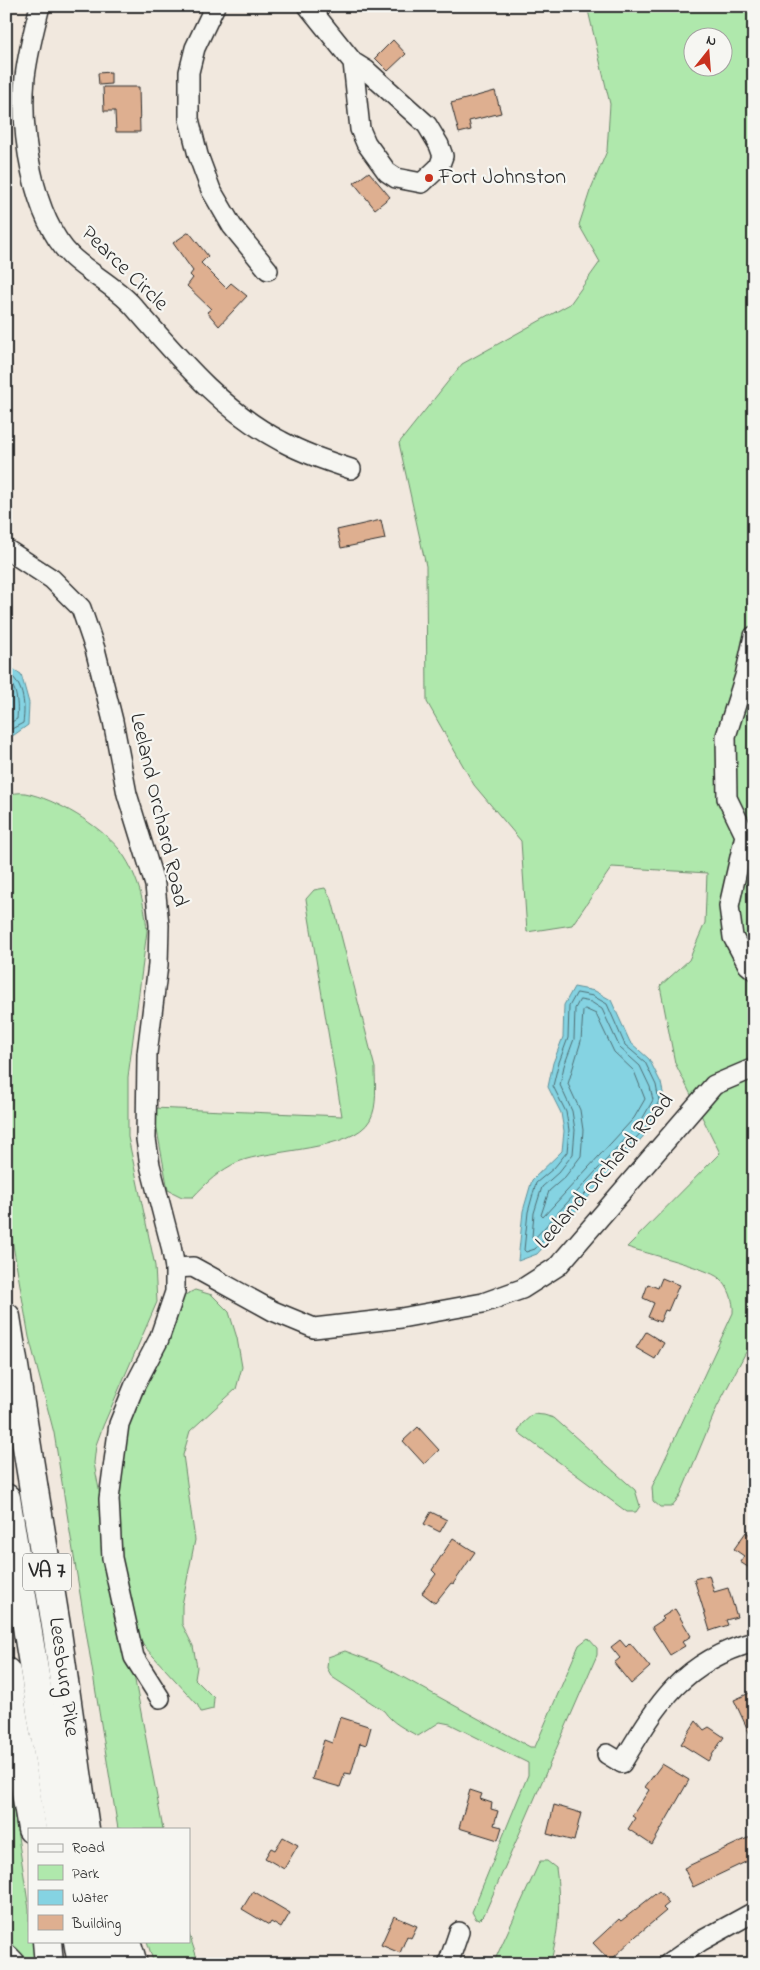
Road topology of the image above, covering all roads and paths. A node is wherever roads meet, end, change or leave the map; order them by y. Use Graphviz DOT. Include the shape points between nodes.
graph roads {
  1 [pos="40,6"];
  2 [pos="215,6"];
  3 [pos="308,6"];
  4 [pos="353,62"];
  5 [pos="268,270"];
  6 [pos="351,469"];
  7 [pos="6,550"];
  8 [pos="754,636"];
  9 [pos="754,970"];
  10 [pos="754,1068"];
  11 [pos="175,1268"];
  12 [pos="6,1318"];
  13 [pos="6,1498"];
  14 [pos="754,1642"];
  15 [pos="6,1672"];
  16 [pos="160,1698"];
  17 [pos="607,1754"];
  18 [pos="32,1828"];
  19 [pos="60,1828"];
  20 [pos="85,1828"];
  21 [pos="754,1912"];
  22 [pos="459,1932"];
  23 [pos="47,1942"];
  24 [pos="78,1942"];
  25 [pos="103,1942"];
  26 [pos="126,1942"];
  27 [pos="6,1959"];
  28 [pos="11,1964"];
  29 [pos="49,1964"];
  30 [pos="82,1964"];
  31 [pos="107,1964"];
  32 [pos="133,1964"];
  33 [pos="448,1964"];
  34 [pos="668,1964"];
  1 -- 6 [label="street, Pearce Circle" via="25,77 29,158 41,207 61,242 72,256 131,304 177,357 240,415 279,440"];
  2 -- 5 [label="street" via="195,48 190,72 189,119 211,190 232,226"];
  3 -- 4 [label="street"];
  4 -- 4 [label="street" via="360,129 366,143 386,172 396,178 422,183 439,166 443,156 439,145 427,125"];
  7 -- 11 [label="street, Leeland Orchard Road" via="52,579 81,608 95,649 127,794 155,885 159,945 147,1054 146,1139"];
  8 -- 9 [label="street" via="726,736 727,798 745,835 729,906 733,937"];
  10 -- 11 [label="street, Leeland Orchard Road" via="714,1085 558,1266 522,1289 483,1303 401,1318 314,1328 273,1311 193,1267"];
  11 -- 16 [label="street, Leeland Orchard Road" via="175,1292 168,1317 119,1424 109,1499 112,1558 134,1657"];
  12 -- 20 [label="highway, Leesburg Pike / VA 7"];
  13 -- 19 [label="highway"];
  14 -- 17 [label="street" via="728,1649 683,1678 655,1708 622,1763"];
  15 -- 18 [label="highway"];
  21 -- 34 [label="street" via="700,1941"];
  22 -- 33 [label="street"];
  23 -- 29 [label="highway"];
  24 -- 30 [label="highway"];
  25 -- 31 [label="highway"];
  26 -- 32 [label="highway"];
  27 -- 28 [label="highway"];
}
